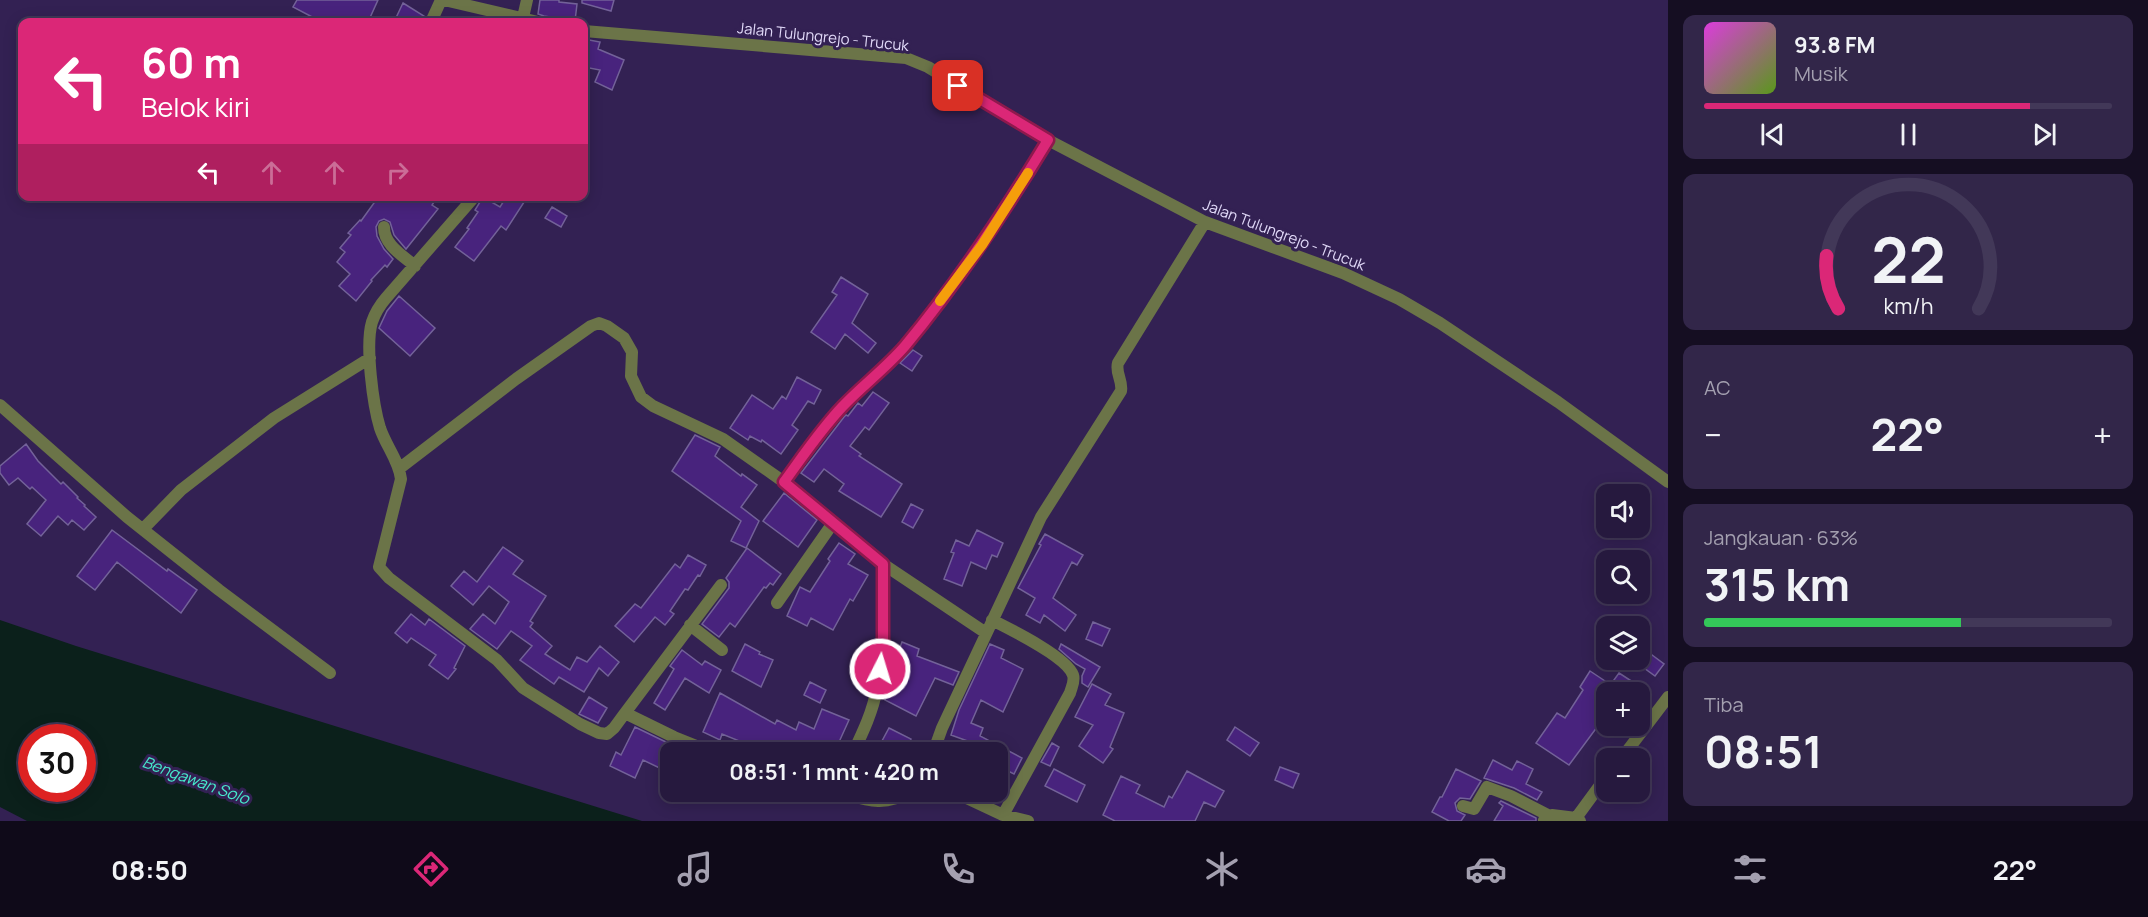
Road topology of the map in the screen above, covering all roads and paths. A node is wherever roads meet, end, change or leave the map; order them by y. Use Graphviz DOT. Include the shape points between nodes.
graph roads {
  1 [pos="442,0"];
  2 [pos="527,0"];
  3 [pos="433,18"];
  4 [pos="511,18"];
  5 [pos="524,18"];
  6 [pos="588,31"];
  7 [pos="1048,140"];
  8 [pos="471,201"];
  9 [pos="1205,222"];
  10 [pos="384,227"];
  11 [pos="415,266"];
  12 [pos="370,357"];
  13 [pos="0,405"];
  14 [pos="400,468"];
  15 [pos="784,482"];
  16 [pos="1668,482"];
  17 [pos="833,523"];
  18 [pos="143,529"];
  19 [pos="883,564"];
  20 [pos="721,585"];
  21 [pos="777,603"];
  22 [pos="992,620"];
  23 [pos="690,625"];
  24 [pos="986,633"];
  25 [pos="722,650"];
  26 [pos="330,673"];
  27 [pos="1668,697"];
  28 [pos="625,713"];
  29 [pos="686,742"];
  30 [pos="858,742"];
  31 [pos="937,742"];
  32 [pos="1629,748"];
  33 [pos="1596,792"];
  34 [pos="975,802"];
  35 [pos="1463,806"];
  36 [pos="1003,815"];
  37 [pos="1546,818"];
  38 [pos="1578,819"];
  39 [pos="1028,821"];
  1 -- 3 [label="street"];
  1 -- 4 [label="street"];
  2 -- 5 [label="street"];
  6 -- 7 [label="street, Jalan Tulungrejo - Trucuk" via="906,58 928,67"];
  7 -- 9 [label="street, Jalan Tulungrejo - Trucuk"];
  7 -- 15 [label="street" via="963,270 885,368 822,429"];
  8 -- 11 [label="street"];
  9 -- 16 [label="street, Jalan Tulungrejo - Trucuk" via="1343,273 1440,322"];
  9 -- 22 [label="street" via="1118,363 1121,391 1041,517"];
  10 -- 11 [label="street" via="387,242"];
  11 -- 12 [label="street" via="376,311 370,330"];
  12 -- 14 [label="street" via="380,426"];
  12 -- 18 [label="street" via="274,417 181,490"];
  13 -- 18 [label="street"];
  14 -- 15 [label="street" via="525,373 599,323 624,338 632,352 631,376 641,397 723,439"];
  14 -- 28 [label="street" via="399,492 379,567 383,573 497,660 523,688 580,724 607,734"];
  15 -- 17 [label="street"];
  17 -- 19 [label="street"];
  17 -- 21 [label="street"];
  18 -- 26 [label="street"];
  19 -- 24 [label="street"];
  19 -- 30 [label="street" via="883,649 877,689"];
  20 -- 23 [label="street"];
  22 -- 24 [label="street"];
  22 -- 36 [label="street" via="1054,657 1074,677 1070,693"];
  23 -- 25 [label="street"];
  23 -- 28 [label="street"];
  24 -- 31 [label="street"];
  27 -- 32 [label="street"];
  28 -- 29 [label="street"];
  33 -- 38 [label="street"];
  34 -- 36 [label="street"];
  35 -- 37 [label="street" via="1474,808 1487,787"];
  36 -- 39 [label="street"];
  37 -- 38 [label="street"];
}
